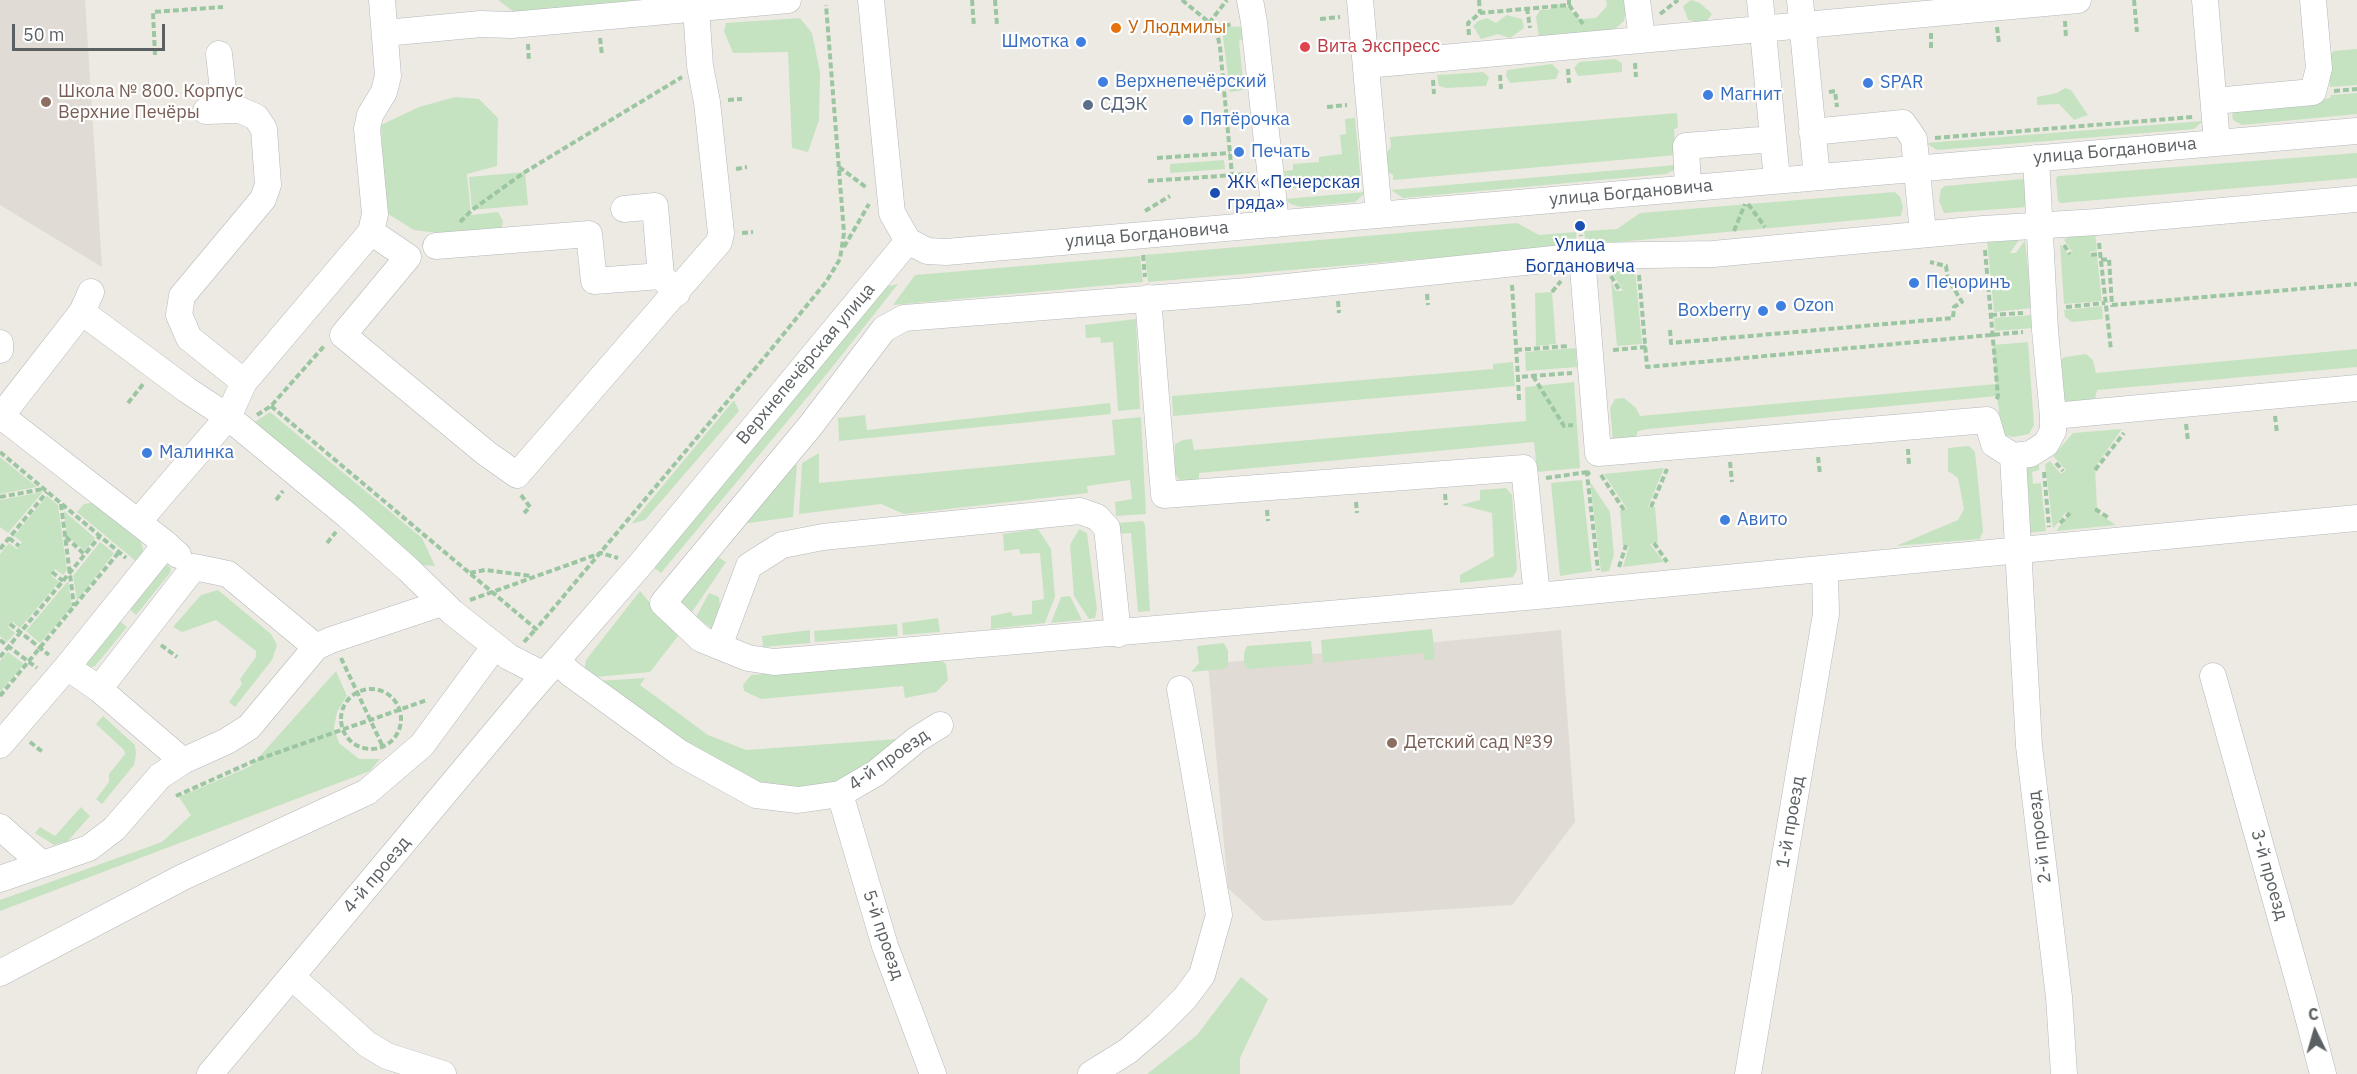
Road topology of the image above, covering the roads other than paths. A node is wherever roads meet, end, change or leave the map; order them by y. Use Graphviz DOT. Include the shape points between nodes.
graph roads {
  1 [pos="381,0"];
  2 [pos="788,0"];
  3 [pos="871,0"];
  4 [pos="1250,0"];
  5 [pos="1360,0"];
  6 [pos="1637,0"];
  7 [pos="1760,0"];
  8 [pos="2078,0"];
  9 [pos="2205,0"];
  10 [pos="2313,0"];
  11 [pos="1930,7"];
  12 [pos="696,8"];
  13 [pos="1801,13"];
  14 [pos="1762,28"];
  15 [pos="385,33"];
  16 [pos="1642,39"];
  17 [pos="219,54"];
  18 [pos="1366,65"];
  19 [pos="2215,108"];
  20 [pos="2357,131"];
  21 [pos="1812,132"];
  22 [pos="1773,139"];
  23 [pos="2217,143"];
  24 [pos="2036,158"];
  25 [pos="1917,168"];
  26 [pos="1816,177"];
  27 [pos="1777,180"];
  28 [pos="1688,188"];
  29 [pos="2357,199"];
  30 [pos="624,208"];
  31 [pos="1379,215"];
  32 [pos="1276,224"];
  33 [pos="2039,224"];
  34 [pos="371,232"];
  35 [pos="1923,234"];
  36 [pos="908,241"];
  37 [pos="424,251"];
  38 [pos="1582,256"];
  39 [pos="669,285"];
  40 [pos="1148,298"];
  41 [pos="0,343"];
  42 [pos="0,350"];
  43 [pos="244,382"];
  44 [pos="2357,388"];
  45 [pos="1,416"];
  46 [pos="2053,416"];
  47 [pos="233,422"];
  48 [pos="2013,456"];
  49 [pos="2357,518"];
  50 [pos="138,522"];
  51 [pos="166,544"];
  52 [pos="2020,551"];
  53 [pos="639,566"];
  54 [pos="194,567"];
  55 [pos="1825,569"];
  56 [pos="1537,596"];
  57 [pos="663,603"];
  58 [pos="447,607"];
  59 [pos="1118,634"];
  60 [pos="495,646"];
  61 [pos="719,646"];
  62 [pos="316,647"];
  63 [pos="550,668"];
  64 [pos="60,674"];
  65 [pos="2213,676"];
  66 [pos="1180,688"];
  67 [pos="99,689"];
  68 [pos="940,725"];
  69 [pos="2,740"];
  70 [pos="183,761"];
  71 [pos="840,794"];
  72 [pos="0,826"];
  73 [pos="42,864"];
  74 [pos="0,879"];
  75 [pos="0,973"];
  76 [pos="292,977"];
  77 [pos="210,1074"];
  78 [pos="443,1074"];
  79 [pos="933,1074"];
  80 [pos="1092,1074"];
  81 [pos="1748,1074"];
  82 [pos="2064,1074"];
  83 [pos="2322,1074"];
  1 -- 15 [label="street"];
  2 -- 12 [label="street"];
  3 -- 36 [label="street" via="891,213"];
  4 -- 32 [label="street"];
  5 -- 18 [label="street"];
  6 -- 16 [label="street"];
  7 -- 14 [label="street"];
  8 -- 11 [label="street"];
  9 -- 19 [label="street"];
  10 -- 19 [label="street" via="2319,68 2313,92"];
  11 -- 13 [label="street"];
  12 -- 15 [label="street"];
  12 -- 39 [label="street" via="721,233 719,243"];
  13 -- 14 [label="street"];
  13 -- 21 [label="street"];
  14 -- 16 [label="street"];
  14 -- 22 [label="street"];
  15 -- 34 [label="street" via="388,76 384,92 370,115 368,129 375,214"];
  16 -- 18 [label="street"];
  17 -- 43 [label="street" via="215,110 240,110 256,117 264,129 268,185 263,199 182,296 179,315 189,338"];
  18 -- 31 [label="street"];
  19 -- 23 [label="street"];
  20 -- 23 [label="street, улица Богдановича"];
  21 -- 25 [label="street" via="1903,123 1914,139"];
  21 -- 26 [label="street"];
  22 -- 27 [label="street"];
  22 -- 28 [label="street" via="1686,146"];
  23 -- 24 [label="street, улица Богдановича"];
  24 -- 25 [label="street, улица Богдановича"];
  24 -- 33 [label="street"];
  25 -- 26 [label="street, улица Богдановича"];
  25 -- 35 [label="street"];
  26 -- 27 [label="street, улица Богдановича"];
  27 -- 28 [label="street, улица Богдановича"];
  28 -- 31 [label="street, улица Богдановича"];
  29 -- 33 [label="street"];
  30 -- 39 [label="street" via="655,206"];
  31 -- 32 [label="street, улица Богдановича"];
  32 -- 36 [label="street, улица Богдановича" via="946,252 927,251"];
  33 -- 35 [label="street"];
  33 -- 46 [label="street"];
  34 -- 37 [label="street"];
  34 -- 43 [label="street"];
  35 -- 38 [label="street" via="1726,252"];
  36 -- 53 [label="street, Верхнепечёрская улица"];
  37 -- 39 [label="street" via="589,234 594,281"];
  37 -- 39 [label="street" via="342,335 517,475"];
  38 -- 40 [label="street"];
  38 -- 48 [label="street" via="1595,466 1987,420 1995,444"];
  40 -- 56 [label="street" via="1164,495 1524,468"];
  40 -- 57 [label="street" via="904,318 884,329 811,425"];
  41 -- 42 [label="street"];
  43 -- 47 [label="street"];
  44 -- 46 [label="street"];
  45 -- 47 [label="street" via="87,302 187,390"];
  45 -- 50 [label="street"];
  46 -- 48 [label="street" via="2053,431 2046,444 2030,454"];
  47 -- 50 [label="street"];
  47 -- 58 [label="street" via="348,516"];
  48 -- 52 [label="street, 2-й проезд"];
  49 -- 52 [label="street"];
  50 -- 51 [label="street"];
  51 -- 54 [label="street"];
  51 -- 64 [label="street"];
  52 -- 55 [label="street"];
  52 -- 82 [label="street, 2-й проезд" via="2030,746 2058,985"];
  53 -- 57 [label="street"];
  53 -- 63 [label="street, Верхнепечёрская улица"];
  54 -- 62 [label="street" via="228,574"];
  54 -- 67 [label="street"];
  55 -- 56 [label="street"];
  55 -- 81 [label="street, 1-й проезд" via="1826,614"];
  56 -- 59 [label="street"];
  57 -- 61 [label="street" via="701,639"];
  58 -- 60 [label="street"];
  58 -- 62 [label="street"];
  59 -- 61 [label="street" via="774,662 748,658"];
  59 -- 61 [label="street" via="1107,528 1097,517 1080,511 782,544 749,566"];
  60 -- 63 [label="street" via="509,657"];
  60 -- 75 [label="street" via="422,745 367,792 183,877"];
  62 -- 70 [label="street" via="249,727"];
  63 -- 71 [label="street, 4-й проезд" via="680,753 756,795 798,800"];
  63 -- 76 [label="street, 4-й проезд"];
  64 -- 67 [label="street"];
  64 -- 69 [label="street"];
  65 -- 83 [label="street, 3-й проезд"];
  66 -- 80 [label="street" via="1219,915 1202,975 1185,998 1128,1051"];
  67 -- 70 [label="street"];
  68 -- 71 [label="street, 4-й проезд" via="876,773"];
  70 -- 73 [label="street" via="160,776 114,829 89,848"];
  71 -- 79 [label="street, 5-й проезд" via="885,946"];
  72 -- 73 [label="street"];
  73 -- 74 [label="street"];
  76 -- 77 [label="street, 4-й проезд"];
  76 -- 78 [label="street" via="367,1044 387,1056"];
}
